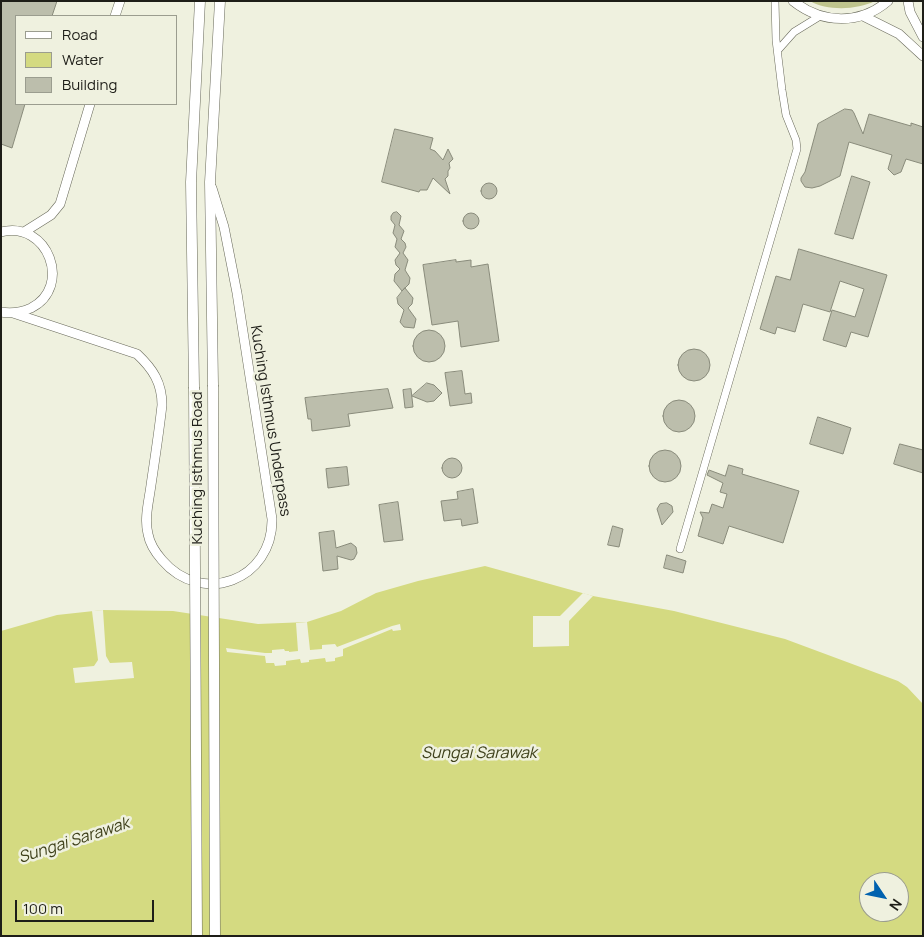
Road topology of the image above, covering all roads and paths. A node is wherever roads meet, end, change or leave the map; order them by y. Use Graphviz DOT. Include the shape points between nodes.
graph roads {
  1 [pos="120,1"];
  2 [pos="200,1"];
  3 [pos="220,1"];
  4 [pos="775,1"];
  5 [pos="794,1"];
  6 [pos="888,1"];
  7 [pos="908,1"];
  8 [pos="116,15"];
  9 [pos="820,16"];
  10 [pos="864,16"];
  11 [pos="923,37"];
  12 [pos="778,50"];
  13 [pos="923,56"];
  14 [pos="90,105"];
  15 [pos="210,182"];
  16 [pos="1,232"];
  17 [pos="24,232"];
  18 [pos="1,312"];
  19 [pos="13,313"];
  20 [pos="680,549"];
  21 [pos="197,936"];
  22 [pos="215,936"];
  1 -- 8 [label="street"];
  2 -- 21 [label="main road, Kuching Isthmus Road, bridge" via="191,182"];
  3 -- 15 [label="main road, Kuching Isthmus Road"];
  4 -- 12 [label="street"];
  5 -- 9 [label="street"];
  6 -- 10 [label="street"];
  7 -- 11 [label="street"];
  9 -- 10 [label="street" via="847,20"];
  9 -- 12 [label="street" via="794,32"];
  10 -- 13 [label="street" via="899,34"];
  12 -- 20 [label="street" via="786,115 797,149"];
  14 -- 17 [label="street" via="60,204 51,215"];
  15 -- 19 [label="street, Kuching Isthmus Underpass" via="224,227 237,293 272,520 272,533 265,552 254,567 238,578 224,584 203,585 183,577 168,566 151,545 146,522 162,394 150,366 137,354"];
  15 -- 22 [label="main road, Kuching Isthmus Road, bridge"];
  16 -- 17 [label="street"];
  17 -- 19 [label="street" via="46,248 52,278 49,289 35,306"];
  18 -- 19 [label="street"];
}
